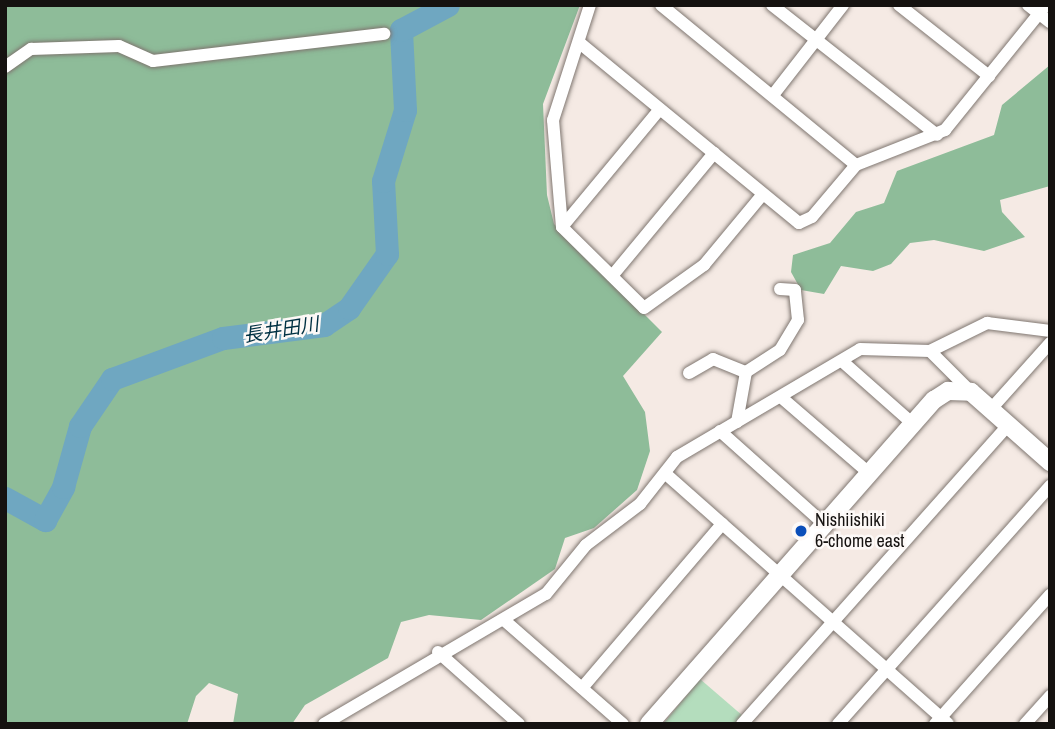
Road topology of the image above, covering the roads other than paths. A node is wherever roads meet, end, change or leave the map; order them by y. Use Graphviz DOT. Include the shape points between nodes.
graph roads {
  1 [pos="590,5"];
  2 [pos="661,5"];
  3 [pos="772,5"];
  4 [pos="843,5"];
  5 [pos="899,5"];
  6 [pos="1028,5"];
  7 [pos="1042,10"];
  8 [pos="1050,22"];
  9 [pos="384,34"];
  10 [pos="816,40"];
  11 [pos="581,44"];
  12 [pos="5,67"];
  13 [pos="989,76"];
  14 [pos="773,95"];
  15 [pos="660,109"];
  16 [pos="937,135"];
  17 [pos="714,153"];
  18 [pos="856,165"];
  19 [pos="763,194"];
  20 [pos="562,227"];
  21 [pos="612,276"];
  22 [pos="780,289"];
  23 [pos="1050,331"];
  24 [pos="1050,343"];
  25 [pos="930,351"];
  26 [pos="843,362"];
  27 [pos="746,372"];
  28 [pos="689,373"];
  29 [pos="971,392"];
  30 [pos="782,397"];
  31 [pos="991,409"];
  32 [pos="737,422"];
  33 [pos="913,424"];
  34 [pos="1008,425"];
  35 [pos="720,431"];
  36 [pos="1050,462"];
  37 [pos="869,472"];
  38 [pos="667,475"];
  39 [pos="1050,486"];
  40 [pos="722,524"];
  41 [pos="824,524"];
  42 [pos="779,575"];
  43 [pos="1050,595"];
  44 [pos="505,620"];
  45 [pos="832,622"];
  46 [pos="438,652"];
  47 [pos="887,669"];
  48 [pos="582,688"];
  49 [pos="1050,696"];
  50 [pos="941,722"];
  51 [pos="324,724"];
  52 [pos="519,724"];
  53 [pos="623,724"];
  54 [pos="649,724"];
  55 [pos="742,724"];
  56 [pos="838,724"];
  57 [pos="1025,724"];
  1 -- 11 [label="street"];
  2 -- 14 [label="street"];
  3 -- 10 [label="street"];
  4 -- 10 [label="street"];
  5 -- 13 [label="street"];
  6 -- 7 [label="street"];
  7 -- 8 [label="street"];
  7 -- 13 [label="street"];
  9 -- 12 [label="street" via="153,61 119,47 31,49"];
  10 -- 14 [label="street"];
  10 -- 16 [label="street"];
  11 -- 15 [label="street"];
  11 -- 20 [label="street" via="553,120"];
  13 -- 16 [label="street"];
  14 -- 18 [label="street"];
  15 -- 17 [label="street"];
  15 -- 20 [label="street"];
  16 -- 18 [label="street"];
  17 -- 19 [label="street"];
  17 -- 21 [label="street"];
  18 -- 19 [label="street" via="812,217 799,223"];
  19 -- 21 [label="street" via="704,265 665,298 644,308"];
  20 -- 21 [label="street"];
  22 -- 27 [label="street" via="795,290 799,301 794,334"];
  23 -- 25 [label="street" via="986,323"];
  24 -- 31 [label="street"];
  25 -- 26 [label="street" via="882,346 860,349"];
  25 -- 29 [label="street"];
  26 -- 30 [label="street"];
  26 -- 33 [label="street"];
  27 -- 28 [label="street" via="713,359"];
  27 -- 32 [label="street"];
  29 -- 31 [label="street"];
  29 -- 33 [label="street" via="948,391"];
  30 -- 32 [label="street"];
  30 -- 37 [label="street"];
  31 -- 34 [label="street"];
  32 -- 35 [label="street"];
  33 -- 37 [label="street"];
  34 -- 36 [label="street"];
  34 -- 45 [label="street"];
  35 -- 38 [label="street" via="677,457"];
  35 -- 41 [label="street"];
  37 -- 41 [label="street"];
  38 -- 40 [label="street"];
  38 -- 44 [label="street" via="586,545 546,594"];
  39 -- 47 [label="street"];
  40 -- 42 [label="street"];
  40 -- 48 [label="street"];
  41 -- 42 [label="street"];
  42 -- 45 [label="street"];
  42 -- 54 [label="street"];
  43 -- 50 [label="street"];
  44 -- 46 [label="street"];
  44 -- 48 [label="street"];
  45 -- 47 [label="street"];
  45 -- 55 [label="street"];
  46 -- 51 [label="street"];
  46 -- 52 [label="street"];
  47 -- 50 [label="street"];
  47 -- 56 [label="street"];
  48 -- 53 [label="street"];
  49 -- 57 [label="street"];
}
